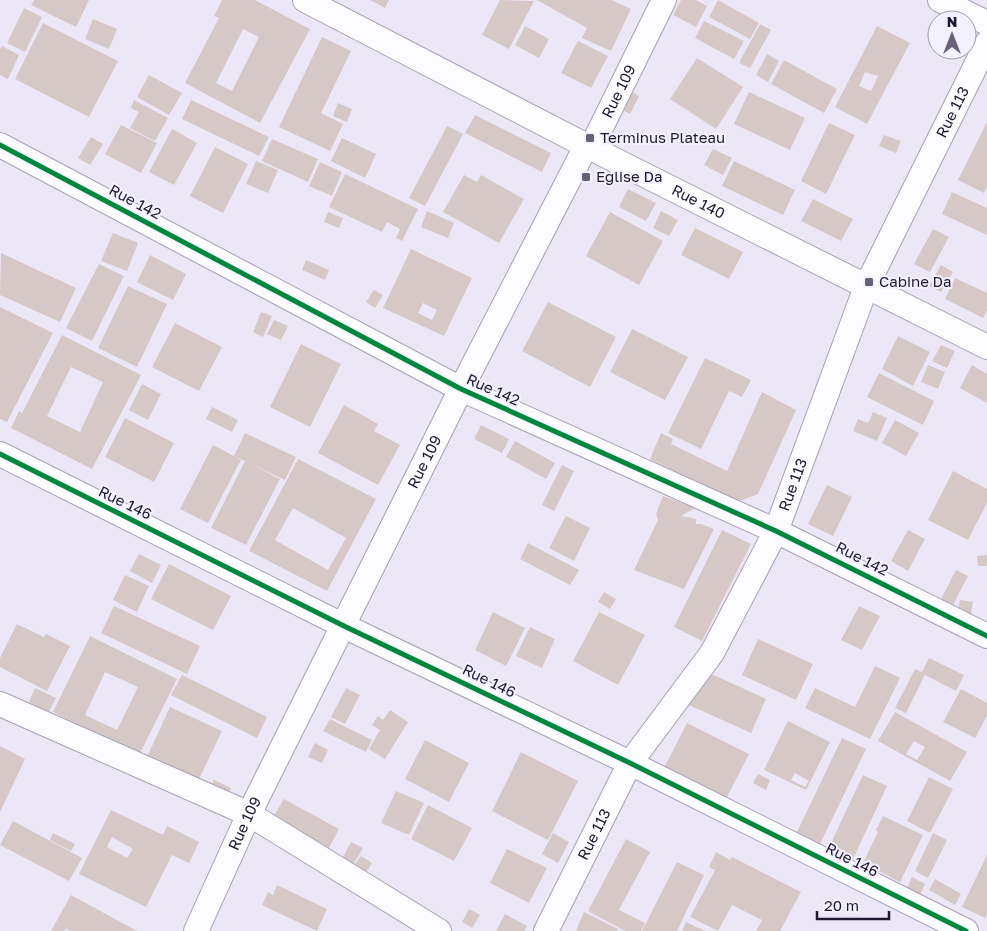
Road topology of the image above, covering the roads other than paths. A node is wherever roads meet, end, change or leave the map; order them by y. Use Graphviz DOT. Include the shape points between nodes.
graph roads {
  1 [pos="305,0"];
  2 [pos="664,0"];
  3 [pos="940,0"];
  4 [pos="987,23"];
  5 [pos="987,43"];
  6 [pos="0,145"];
  7 [pos="591,148"];
  8 [pos="866,287"];
  9 [pos="987,347"];
  10 [pos="461,389"];
  11 [pos="0,454"];
  12 [pos="776,531"];
  13 [pos="344,626"];
  14 [pos="987,636"];
  15 [pos="0,704"];
  16 [pos="630,762"];
  17 [pos="249,814"];
  18 [pos="196,931"];
  19 [pos="439,931"];
  20 [pos="546,931"];
  21 [pos="966,931"];
  1 -- 7 [label="street, Rue 140"];
  2 -- 7 [label="street, Rue 109"];
  3 -- 4 [label="street"];
  5 -- 8 [label="street, Rue 113"];
  6 -- 10 [label="street, Rue 142"];
  7 -- 8 [label="street, Rue 140"];
  7 -- 10 [label="street, Rue 109" via="583,152"];
  8 -- 9 [label="street, Rue 140"];
  8 -- 12 [label="street, Rue 113"];
  10 -- 12 [label="street, Rue 142"];
  10 -- 13 [label="street, Rue 109"];
  11 -- 13 [label="street, Rue 146"];
  12 -- 14 [label="street, Rue 142"];
  12 -- 16 [label="street, Rue 113" via="712,652"];
  13 -- 16 [label="street, Rue 146"];
  13 -- 17 [label="street, Rue 109"];
  15 -- 17 [label="street"];
  16 -- 20 [label="street, Rue 113"];
  16 -- 21 [label="street, Rue 146"];
  17 -- 18 [label="street, Rue 109"];
  17 -- 19 [label="street"];
}
